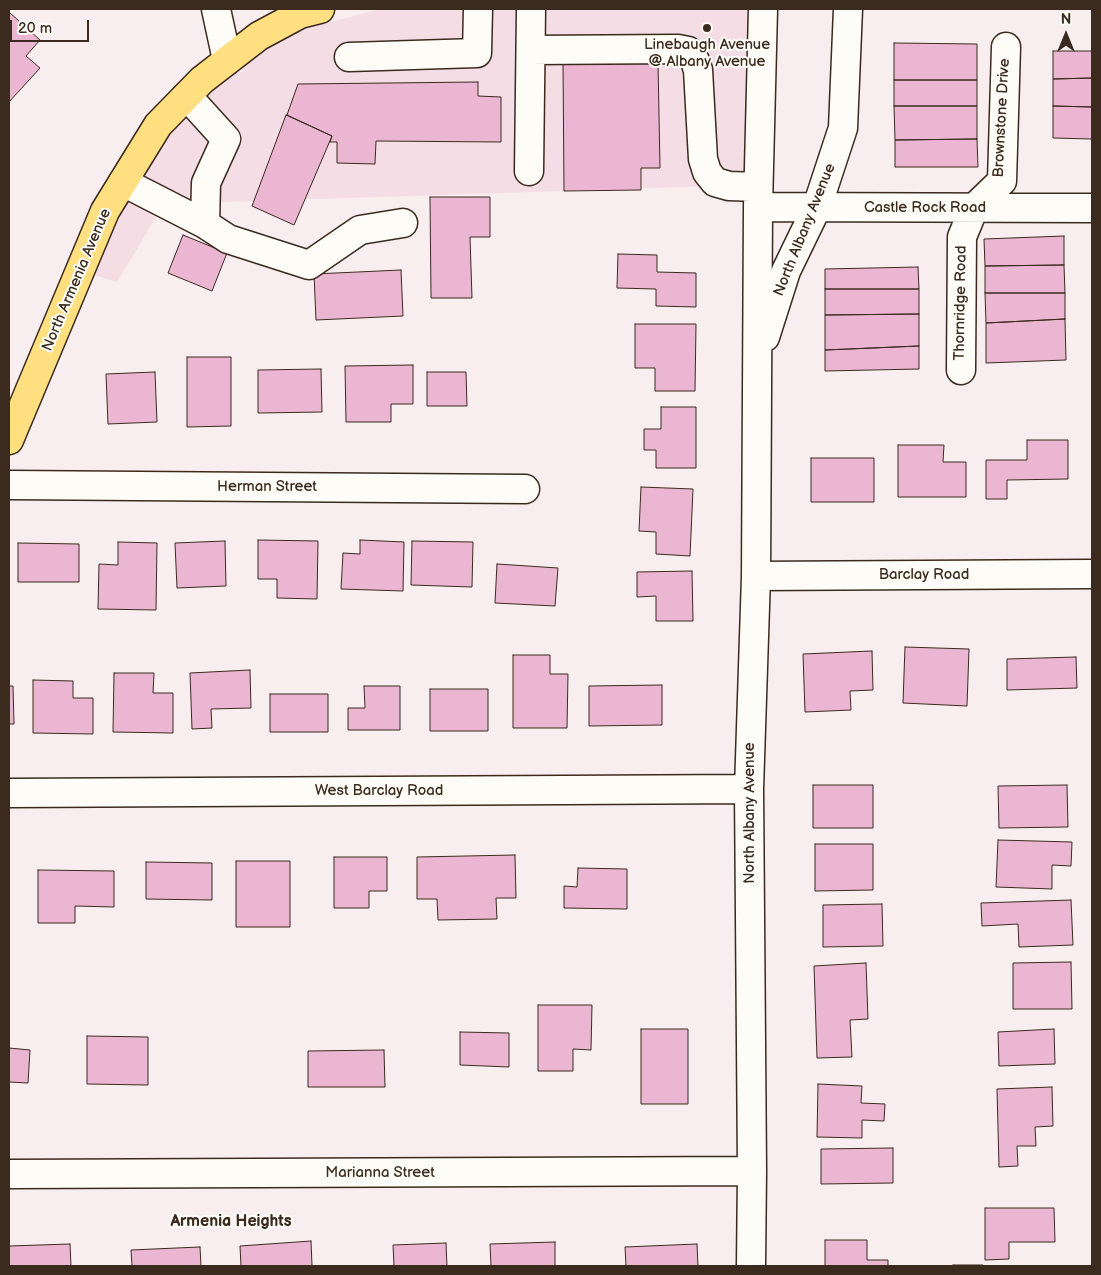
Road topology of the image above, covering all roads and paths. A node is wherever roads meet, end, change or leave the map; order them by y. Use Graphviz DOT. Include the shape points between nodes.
graph roads {
  1 [pos="216,9"];
  2 [pos="320,9"];
  3 [pos="478,9"];
  4 [pos="531,9"];
  5 [pos="763,9"];
  6 [pos="848,9"];
  7 [pos="1006,47"];
  8 [pos="530,50"];
  9 [pos="349,57"];
  10 [pos="227,60"];
  11 [pos="187,96"];
  12 [pos="529,171"];
  13 [pos="123,182"];
  14 [pos="758,197"];
  15 [pos="817,207"];
  16 [pos="974,208"];
  17 [pos="1092,208"];
  18 [pos="403,223"];
  19 [pos="205,224"];
  20 [pos="757,360"];
  21 [pos="961,370"];
  22 [pos="9,440"];
  23 [pos="9,485"];
  24 [pos="526,489"];
  25 [pos="1092,574"];
  26 [pos="756,576"];
  27 [pos="748,790"];
  28 [pos="9,793"];
  29 [pos="752,1171"];
  30 [pos="9,1174"];
  31 [pos="751,1266"];
  1 -- 10 [label="street"];
  2 -- 10 [label="main road, North Armenia Avenue" via="300,14 260,36"];
  3 -- 9 [label="street" via="477,53"];
  4 -- 8 [label="street"];
  5 -- 14 [label="street, North Albany Avenue"];
  6 -- 15 [label="street, North Albany Avenue" via="843,128"];
  7 -- 16 [label="street, Brownstone Drive" via="1002,181"];
  8 -- 12 [label="street"];
  8 -- 14 [label="street, Castle Rock Road" via="678,49 688,52 698,70 703,159 707,172 715,182"];
  10 -- 11 [label="main road, North Armenia Avenue"];
  11 -- 13 [label="main road, North Armenia Avenue" via="158,125"];
  11 -- 19 [label="street" via="226,139 206,183"];
  13 -- 19 [label="street"];
  13 -- 22 [label="main road, North Armenia Avenue" via="105,211"];
  14 -- 15 [label="street, Castle Rock Road"];
  14 -- 20 [label="street, North Albany Avenue"];
  15 -- 16 [label="street, Castle Rock Road"];
  15 -- 20 [label="street, North Albany Avenue" via="786,271"];
  16 -- 17 [label="street, Castle Rock Road"];
  16 -- 21 [label="street, Thornridge Road" via="962,237"];
  18 -- 19 [label="street" via="360,230 309,265 228,239"];
  20 -- 26 [label="street, North Albany Avenue"];
  23 -- 24 [label="street, Herman Street"];
  25 -- 26 [label="street, Barclay Road"];
  26 -- 27 [label="street, North Albany Avenue"];
  27 -- 28 [label="street, West Barclay Road"];
  27 -- 29 [label="street, North Albany Avenue"];
  29 -- 30 [label="street, Marianna Street"];
  29 -- 31 [label="street, North Albany Avenue"];
}
